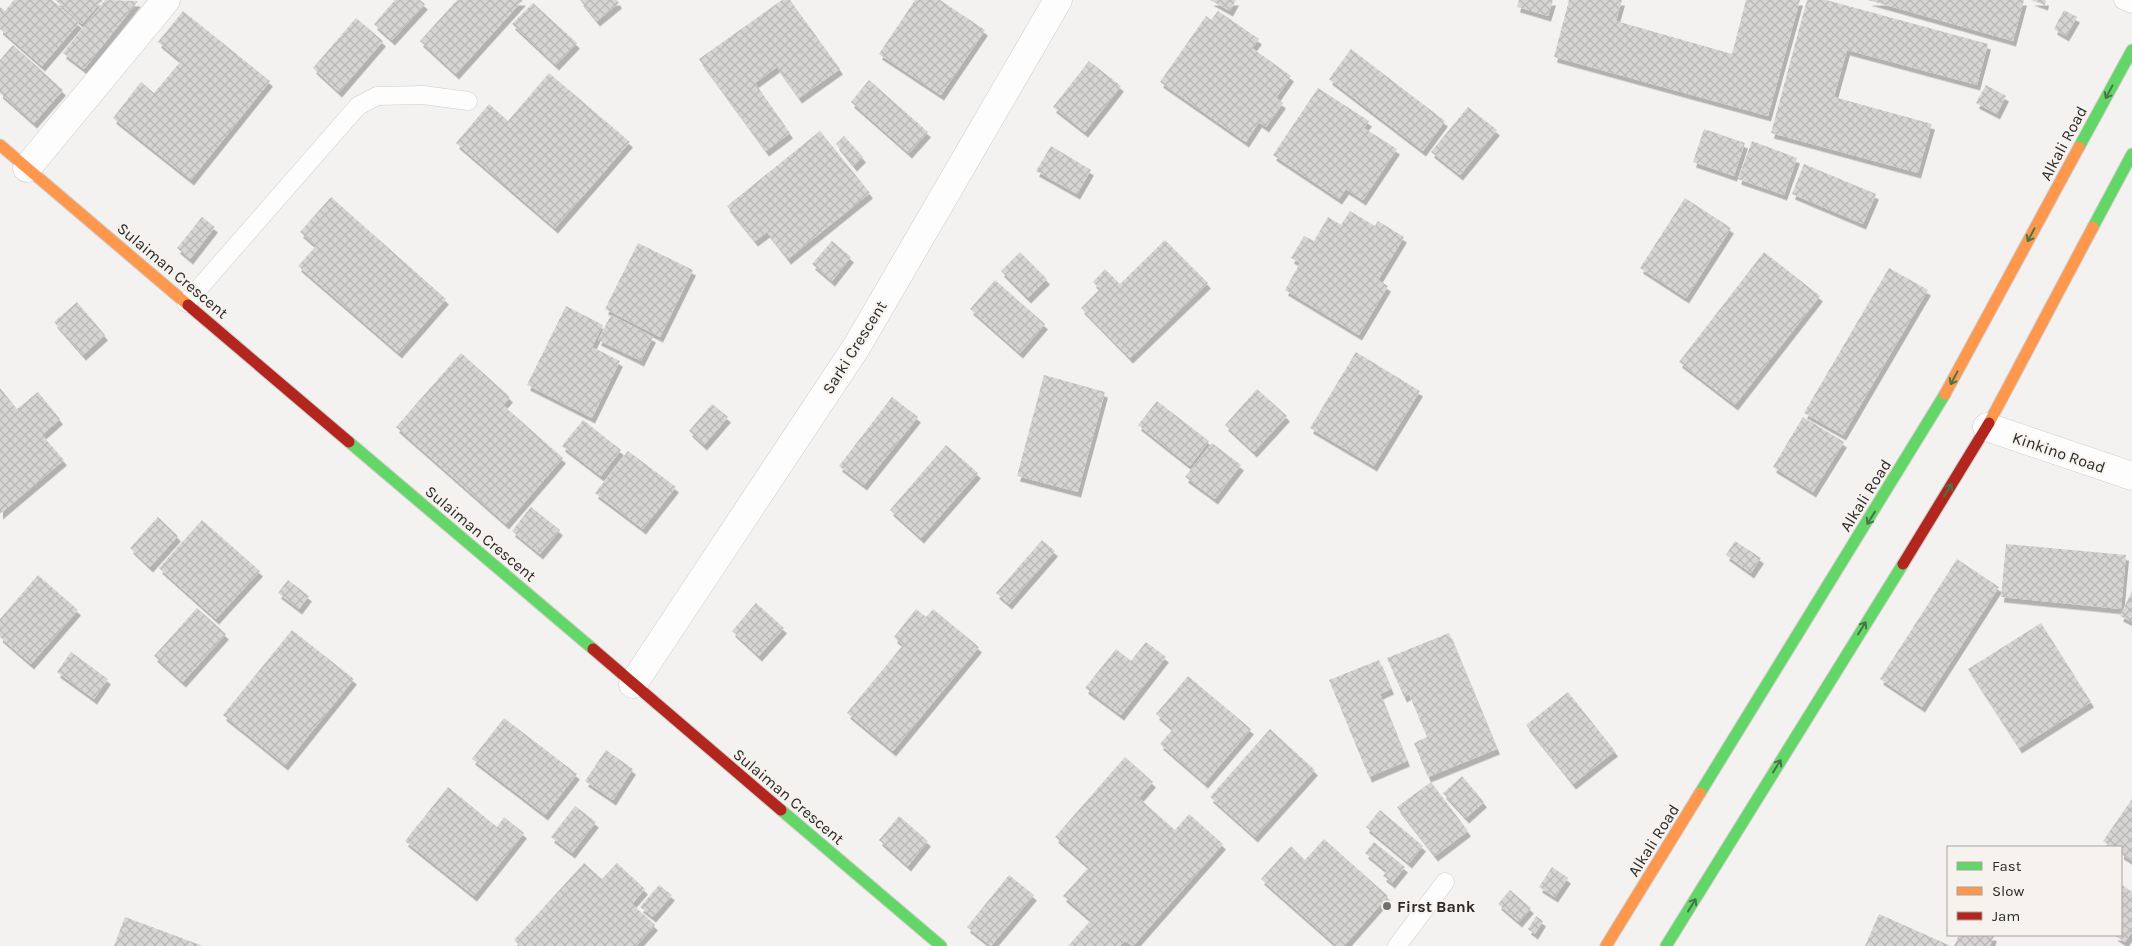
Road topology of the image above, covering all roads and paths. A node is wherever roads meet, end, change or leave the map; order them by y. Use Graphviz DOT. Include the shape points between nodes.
graph roads {
  1 [pos="166,0"];
  2 [pos="1058,0"];
  3 [pos="2123,0"];
  4 [pos="2132,4"];
  5 [pos="2132,50"];
  6 [pos="468,101"];
  7 [pos="0,145"];
  8 [pos="2132,154"];
  9 [pos="27,168"];
  10 [pos="186,303"];
  11 [pos="1987,427"];
  12 [pos="2132,476"];
  13 [pos="633,684"];
  14 [pos="1445,882"];
  15 [pos="941,946"];
  16 [pos="1397,946"];
  17 [pos="1606,946"];
  18 [pos="1666,946"];
  1 -- 9 [label="street"];
  2 -- 13 [label="street, Sarki Crescent" via="857,346"];
  3 -- 4 [label="lane"];
  5 -- 17 [label="main road, Alkali Road, one-way" via="1936,413"];
  6 -- 10 [label="lane" via="423,95 377,96 358,106"];
  7 -- 9 [label="main road, Sulaiman Crescent"];
  8 -- 11 [label="main road"];
  9 -- 10 [label="main road, Sulaiman Crescent"];
  10 -- 13 [label="main road, Sulaiman Crescent"];
  11 -- 12 [label="street, Kinkino Road"];
  18 -- 11 [label="main road, one-way"];
  13 -- 15 [label="main road, Sulaiman Crescent"];
  14 -- 16 [label="lane"];
}
